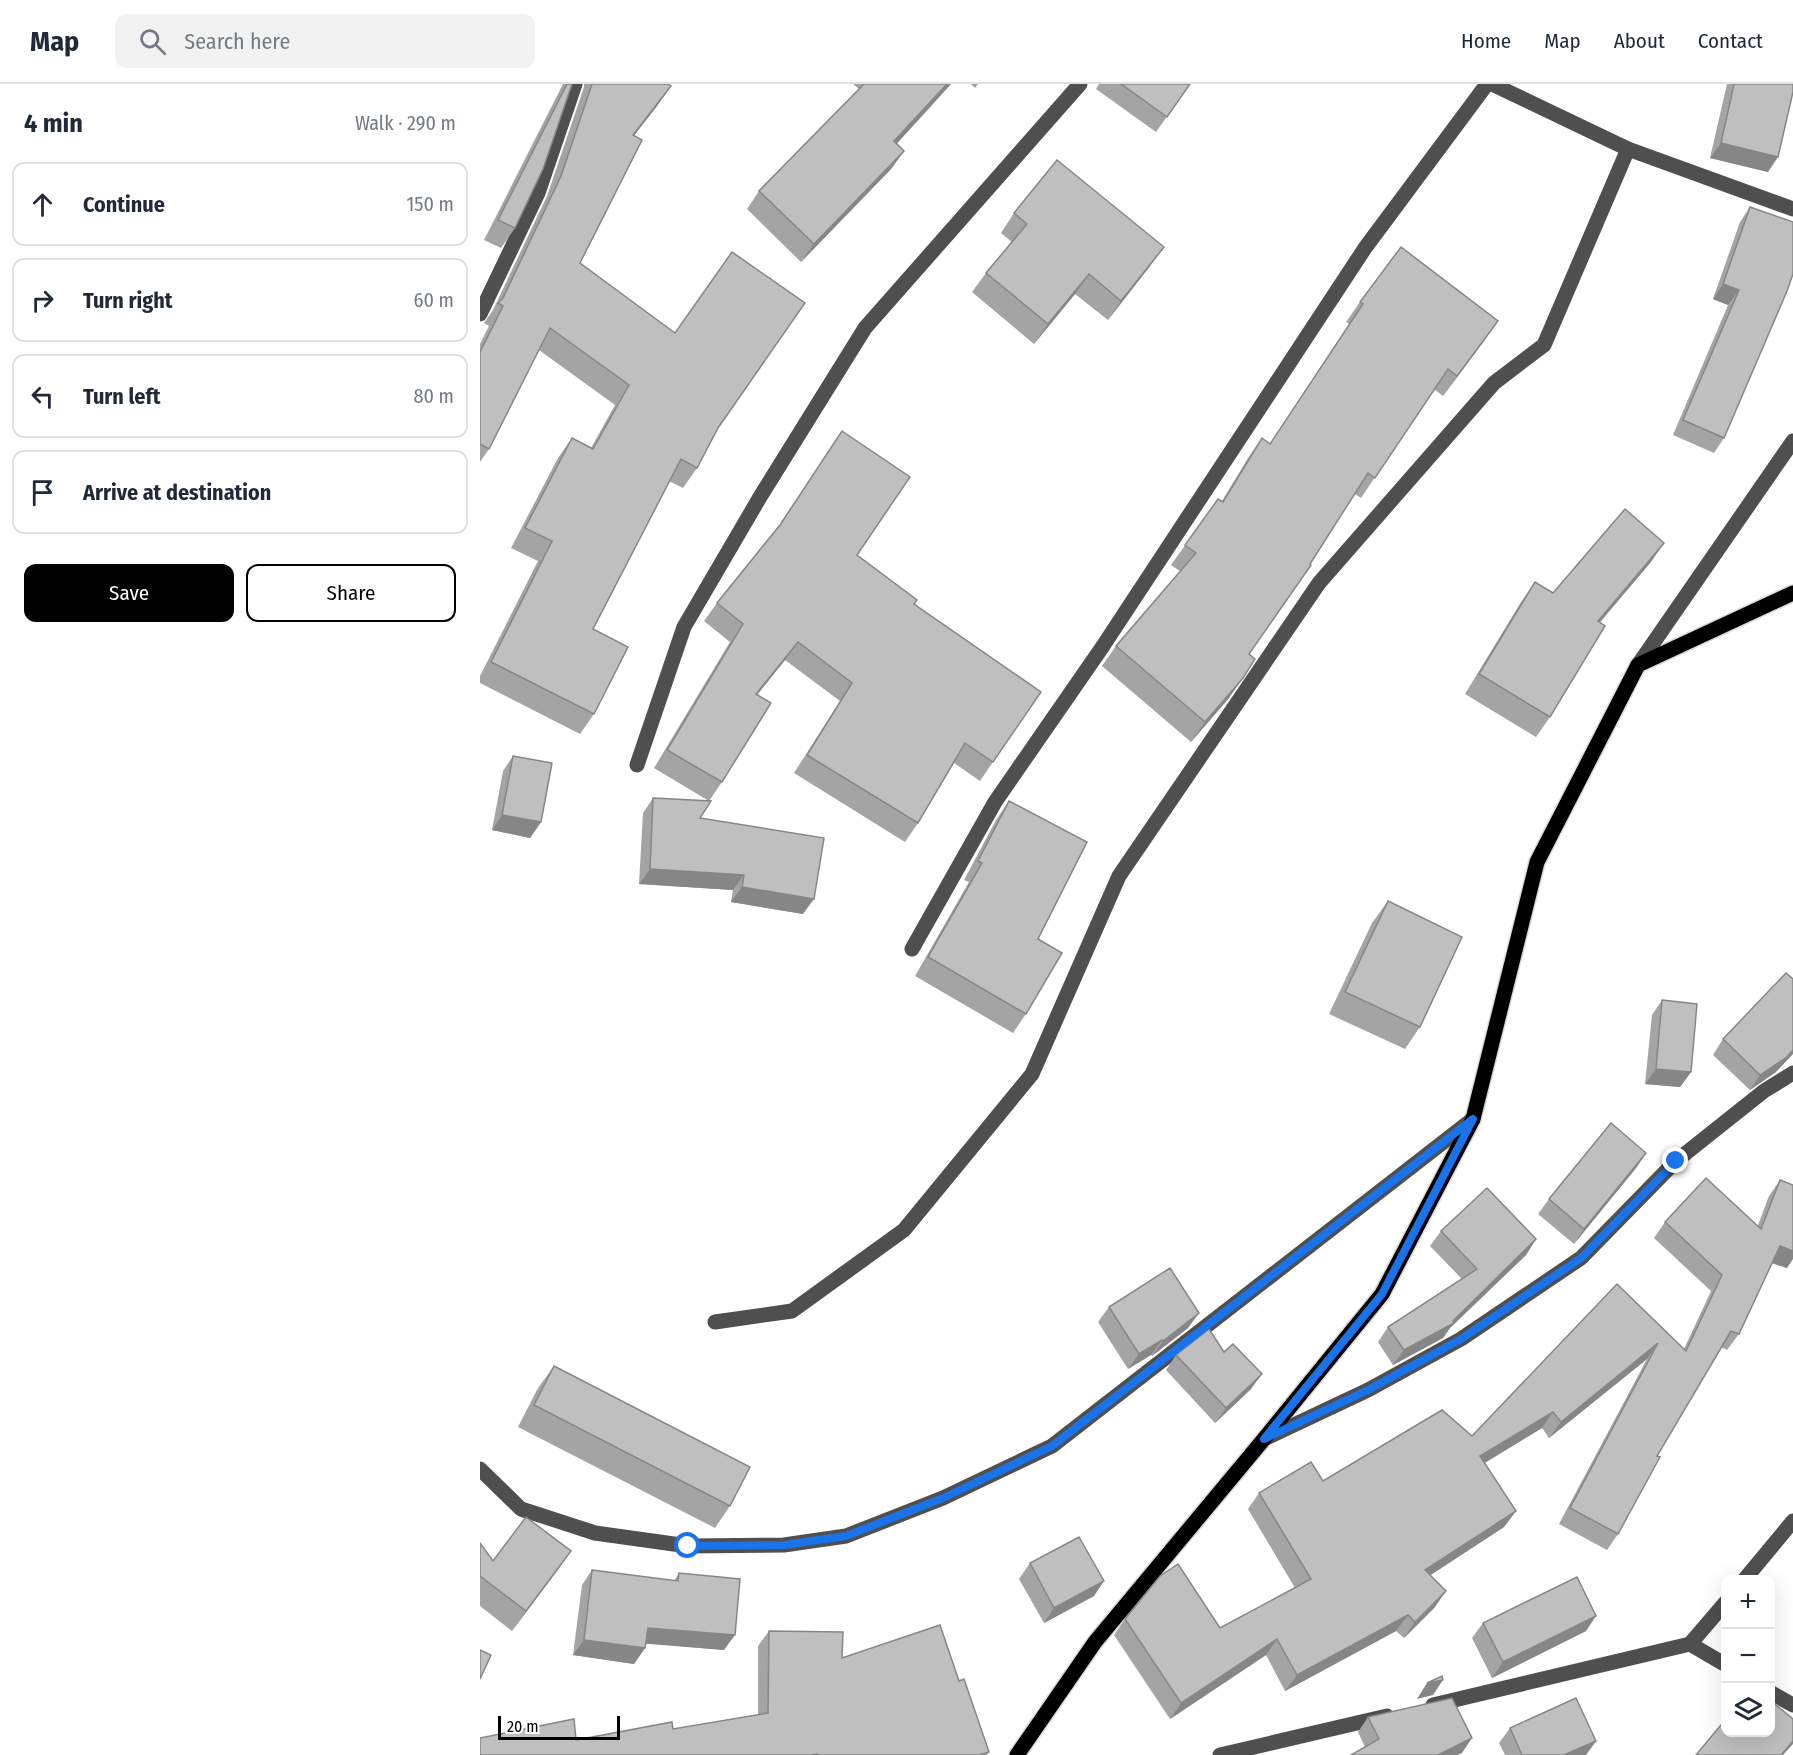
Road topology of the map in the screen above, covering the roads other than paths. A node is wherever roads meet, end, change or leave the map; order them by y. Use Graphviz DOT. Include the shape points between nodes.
graph roads {
  1 [pos="575,84"];
  2 [pos="1080,84"];
  3 [pos="1487,84"];
  4 [pos="1492,84"];
  5 [pos="1628,149"];
  6 [pos="1793,209"];
  7 [pos="480,314"];
  8 [pos="1793,441"];
  9 [pos="1793,593"];
  10 [pos="1638,665"];
  11 [pos="637,765"];
  12 [pos="912,950"];
  13 [pos="1793,1073"];
  14 [pos="1473,1119"];
  15 [pos="715,1322"];
  16 [pos="1264,1439"];
  17 [pos="480,1469"];
  18 [pos="1793,1521"];
  19 [pos="1748,1575"];
  20 [pos="1721,1607"];
  21 [pos="1690,1644"];
  22 [pos="1721,1663"];
  23 [pos="1775,1695"];
  24 [pos="1793,1705"];
  25 [pos="1017,1755"];
  26 [pos="1220,1755"];
  1 -- 7 [label="street" via="538,193"];
  2 -- 11 [label="street" via="865,328 684,627"];
  3 -- 12 [label="street" via="1365,248 1103,646 995,802"];
  4 -- 5 [label="street"];
  5 -- 6 [label="street"];
  5 -- 15 [label="street" via="1544,345 1494,383 1319,583 1119,876 1032,1074 904,1230 792,1311"];
  8 -- 10 [label="street"];
  9 -- 10 [label="main road"];
  10 -- 14 [label="main road" via="1537,862"];
  13 -- 16 [label="street" via="1764,1091 1676,1161 1581,1258 1461,1339 1368,1390"];
  14 -- 16 [label="main road" via="1382,1294"];
  14 -- 17 [label="street" via="1052,1446 943,1498 846,1536 784,1545 688,1546 595,1533 521,1509"];
  16 -- 25 [label="main road" via="1095,1641"];
  18 -- 19 [label="street"];
  20 -- 21 [label="street"];
  21 -- 22 [label="street"];
  21 -- 26 [label="street"];
  23 -- 24 [label="street"];
}
